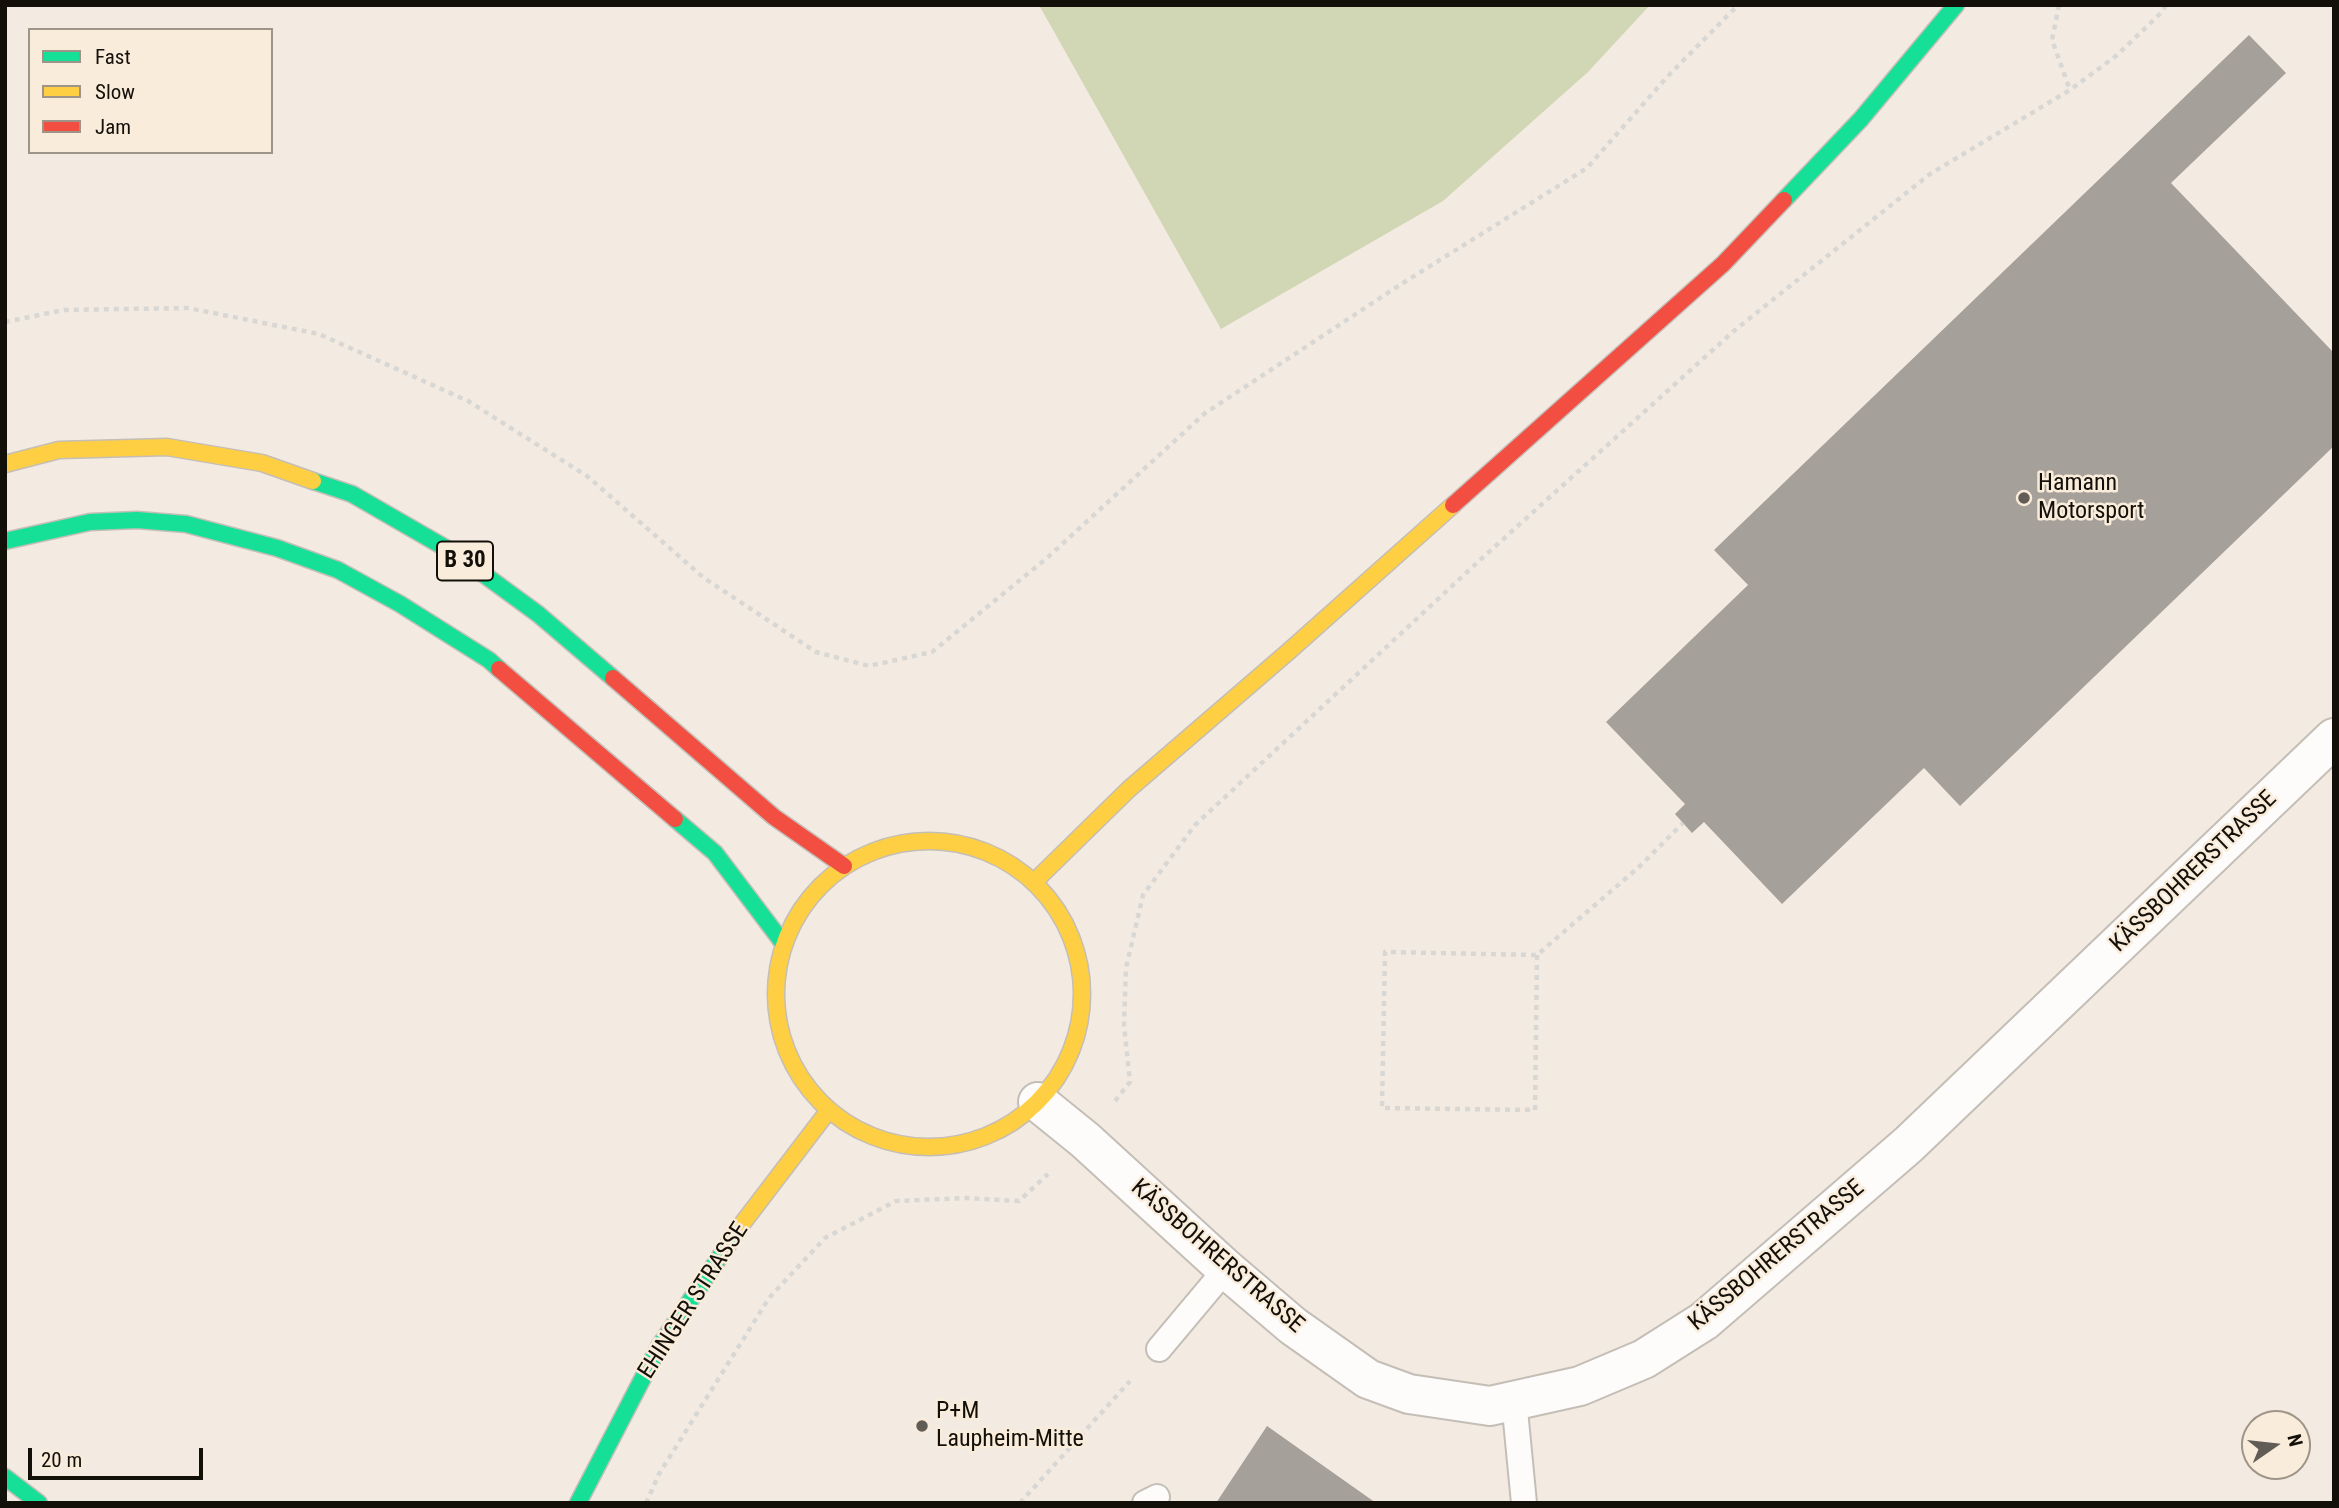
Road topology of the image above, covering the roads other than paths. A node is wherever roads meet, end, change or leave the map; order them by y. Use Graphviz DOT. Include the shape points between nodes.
graph roads {
  1 [pos="1956,5"];
  2 [pos="5,464"];
  3 [pos="5,541"];
  4 [pos="2334,738"];
  5 [pos="844,866"];
  6 [pos="1034,882"];
  7 [pos="783,943"];
  8 [pos="1038,1102"];
  9 [pos="829,1110"];
  10 [pos="1226,1269"];
  11 [pos="1159,1349"];
  12 [pos="1514,1400"];
  13 [pos="5,1477"];
  14 [pos="40,1503"];
  15 [pos="578,1503"];
  16 [pos="1524,1503"];
  1 -- 6 [label="main road" via="1861,119 1723,264 1129,789"];
  2 -- 5 [label="main road, B 30" via="59,450 167,447 262,463 352,494 456,554 538,614 774,817"];
  3 -- 7 [label="main road" via="90,522 187,524 338,570 489,660 715,853"];
  4 -- 12 [label="street, KÄSSBOHRERSTRASSE" via="1908,1144 1704,1321 1644,1359 1580,1386"];
  5 -- 6 [label="main road" via="881,848 921,841 962,844 1001,858"];
  5 -- 7 [label="main road" via="818,887"];
  6 -- 8 [label="main road" via="1060,914 1071,939 1082,992 1078,1031 1062,1069"];
  7 -- 9 [label="main road" via="776,979 777,1016 786,1051 804,1084"];
  8 -- 9 [label="main road" via="1008,1126 973,1141 935,1148 897,1144 860,1132"];
  8 -- 10 [label="street, KÄSSBOHRERSTRASSE"];
  9 -- 15 [label="main road, EHINGER STRASSE" via="744,1221 660,1345"];
  10 -- 11 [label="lane"];
  10 -- 12 [label="street, KÄSSBOHRERSTRASSE" via="1293,1326 1368,1379 1409,1394 1490,1406"];
  12 -- 16 [label="lane"];
  13 -- 14 [label="main road"];
}
